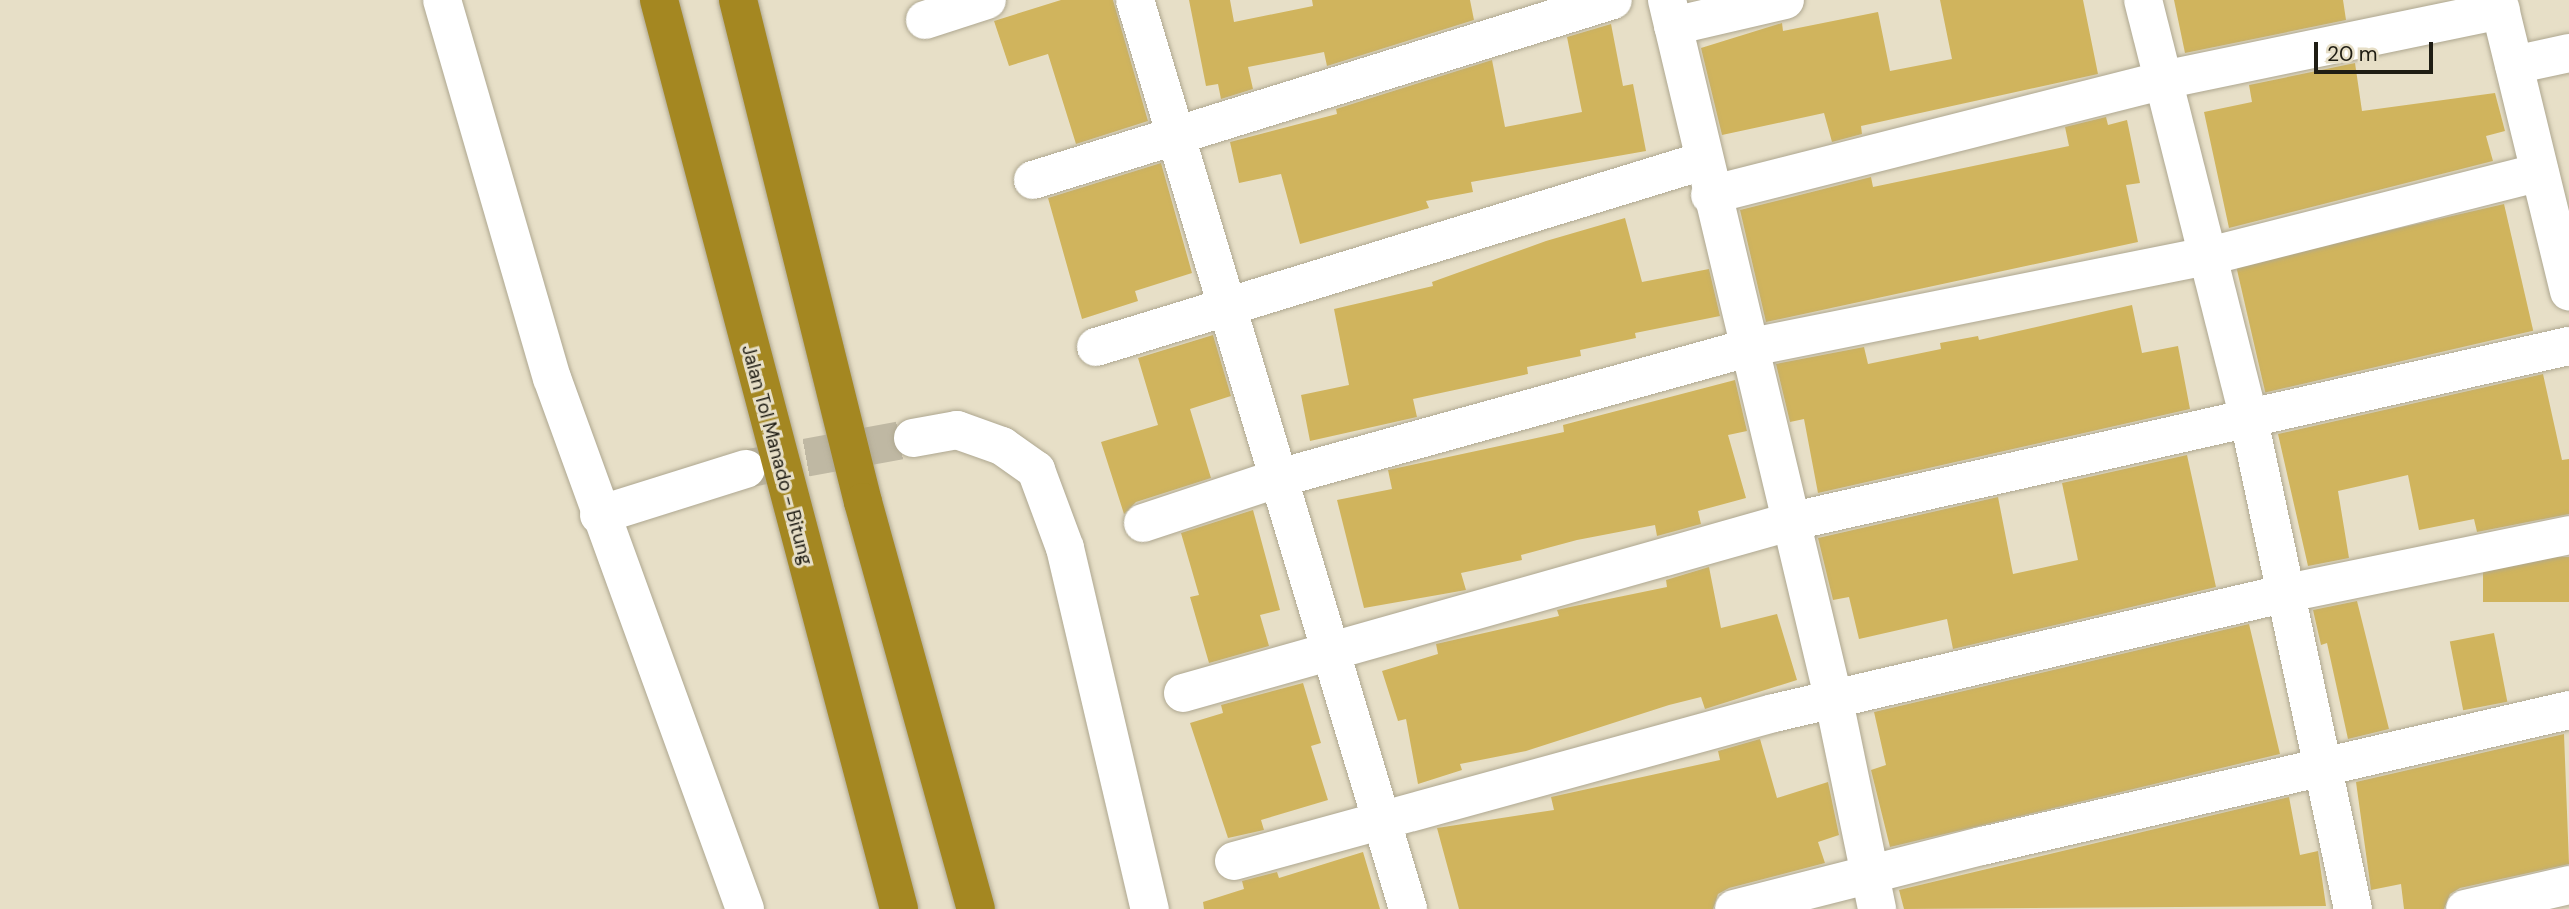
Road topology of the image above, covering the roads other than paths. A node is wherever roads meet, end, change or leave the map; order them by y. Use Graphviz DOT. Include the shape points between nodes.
graph roads {
  1 [pos="442,0"];
  2 [pos="659,0"];
  3 [pos="738,0"];
  4 [pos="987,0"];
  5 [pos="1135,0"];
  6 [pos="1613,0"];
  7 [pos="1785,0"];
  8 [pos="2143,0"];
  9 [pos="2500,5"];
  10 [pos="1670,13"];
  11 [pos="925,20"];
  12 [pos="2569,53"];
  13 [pos="2514,65"];
  14 [pos="2163,80"];
  15 [pos="1174,135"];
  16 [pos="2540,172"];
  17 [pos="1707,178"];
  18 [pos="1033,180"];
  19 [pos="2563,241"];
  20 [pos="2209,256"];
  21 [pos="2569,291"];
  22 [pos="1226,308"];
  23 [pos="2569,346"];
  24 [pos="1096,347"];
  25 [pos="1747,348"];
  26 [pos="2249,420"];
  27 [pos="913,439"];
  28 [pos="746,469"];
  29 [pos="1279,478"];
  30 [pos="599,515"];
  31 [pos="1789,522"];
  32 [pos="1143,523"];
  33 [pos="2569,535"];
  34 [pos="2287,593"];
  35 [pos="1328,651"];
  36 [pos="1183,693"];
  37 [pos="1834,701"];
  38 [pos="2569,710"];
  39 [pos="2321,766"];
  40 [pos="1379,817"];
  41 [pos="1234,861"];
  42 [pos="2569,885"];
  43 [pos="1872,891"];
  44 [pos="745,909"];
  45 [pos="899,909"];
  46 [pos="976,909"];
  47 [pos="1150,909"];
  48 [pos="1408,909"];
  49 [pos="1734,909"];
  50 [pos="2353,909"];
  51 [pos="2465,909"];
  1 -- 30 [label="street" via="552,378"];
  2 -- 45 [label="highway, Jalan Tol Manado - Bitung"];
  3 -- 46 [label="highway" via="863,502"];
  4 -- 11 [label="street"];
  5 -- 15 [label="street"];
  6 -- 15 [label="street"];
  7 -- 10 [label="street"];
  8 -- 14 [label="street"];
  9 -- 13 [label="street"];
  9 -- 14 [label="street"];
  10 -- 17 [label="street"];
  12 -- 13 [label="street"];
  13 -- 16 [label="street"];
  14 -- 17 [label="street"];
  14 -- 20 [label="street"];
  15 -- 18 [label="street"];
  15 -- 22 [label="street"];
  16 -- 19 [label="street"];
  16 -- 20 [label="street"];
  17 -- 22 [label="street"];
  17 -- 25 [label="street"];
  19 -- 21 [label="street"];
  20 -- 25 [label="street"];
  20 -- 26 [label="street"];
  22 -- 24 [label="street"];
  22 -- 29 [label="street"];
  23 -- 26 [label="street"];
  25 -- 29 [label="street"];
  25 -- 31 [label="street"];
  26 -- 31 [label="street"];
  26 -- 34 [label="street"];
  27 -- 47 [label="street" via="957,430 1002,446 1035,470 1065,548"];
  28 -- 30 [label="street"];
  29 -- 32 [label="street"];
  29 -- 35 [label="street"];
  30 -- 44 [label="street"];
  31 -- 35 [label="street"];
  31 -- 37 [label="street"];
  33 -- 34 [label="street"];
  34 -- 37 [label="street"];
  34 -- 39 [label="street"];
  35 -- 36 [label="street"];
  35 -- 40 [label="street"];
  37 -- 40 [label="street"];
  37 -- 43 [label="street"];
  38 -- 39 [label="street"];
  39 -- 43 [label="street"];
  39 -- 50 [label="street"];
  40 -- 41 [label="street"];
  40 -- 48 [label="street"];
  42 -- 51 [label="street"];
  43 -- 49 [label="street"];
}
